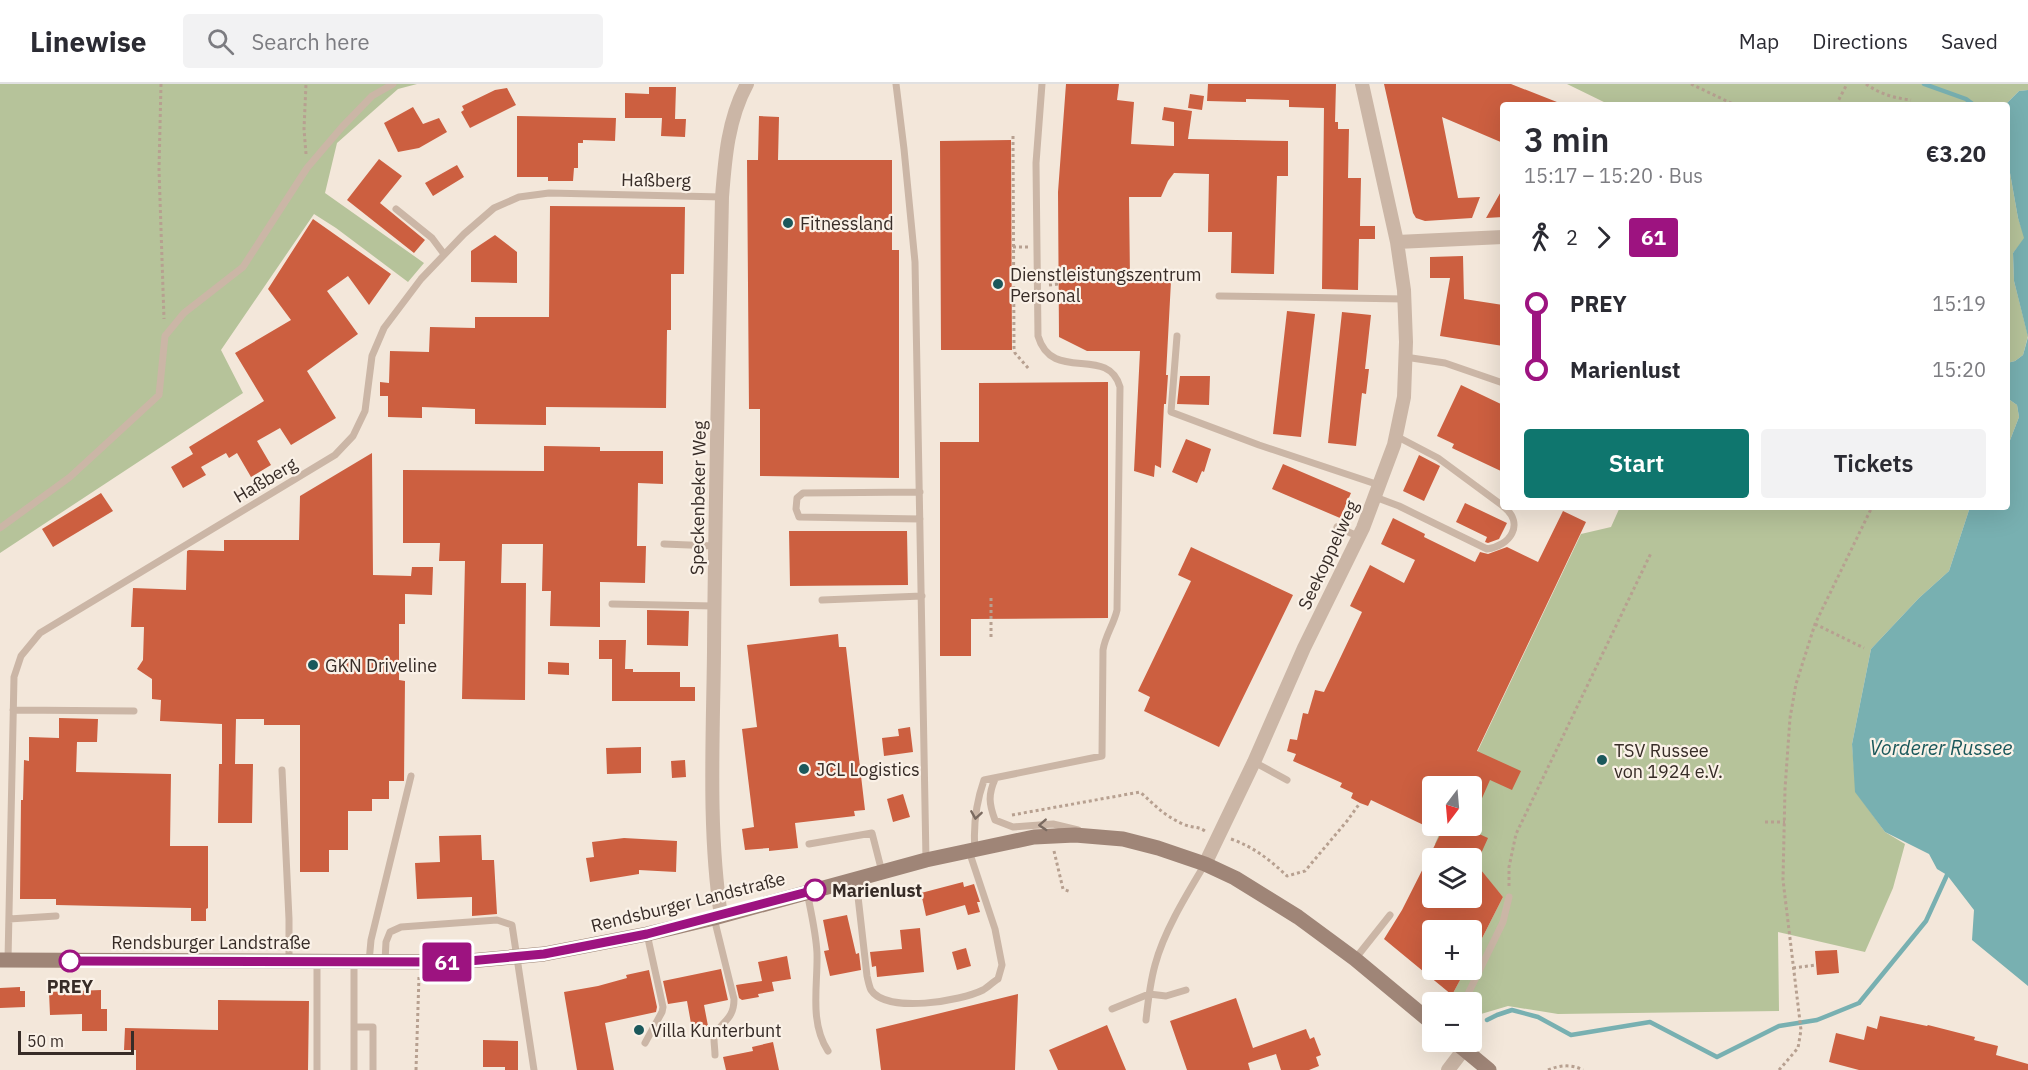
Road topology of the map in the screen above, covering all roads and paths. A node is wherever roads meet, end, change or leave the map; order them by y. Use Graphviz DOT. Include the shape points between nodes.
graph roads {
  1 [pos="161,84"];
  2 [pos="306,84"];
  3 [pos="393,84"];
  4 [pos="747,84"];
  5 [pos="896,84"];
  6 [pos="1042,84"];
  7 [pos="1362,84"];
  8 [pos="1691,84"];
  9 [pos="1847,84"];
  10 [pos="1866,84"];
  11 [pos="1911,100"];
  12 [pos="1729,102"];
  13 [pos="1838,102"];
  14 [pos="1012,136"];
  15 [pos="307,168"];
  16 [pos="722,197"];
  17 [pos="396,209"];
  18 [pos="1500,237"];
  19 [pos="1396,242"];
  20 [pos="1012,247"];
  21 [pos="1037,247"];
  22 [pos="444,254"];
  23 [pos="1219,296"];
  24 [pos="1405,299"];
  25 [pos="165,336"];
  26 [pos="1177,336"];
  27 [pos="1405,357"];
  28 [pos="1029,369"];
  29 [pos="1500,382"];
  30 [pos="1396,436"];
  31 [pos="1377,491"];
  32 [pos="920,492"];
  33 [pos="1500,503"];
  34 [pos="1509,510"];
  35 [pos="1871,510"];
  36 [pos="920,519"];
  37 [pos="1337,527"];
  38 [pos="0,528"];
  39 [pos="1360,537"];
  40 [pos="664,544"];
  41 [pos="714,546"];
  42 [pos="1651,553"];
  43 [pos="922,596"];
  44 [pos="991,596"];
  45 [pos="822,600"];
  46 [pos="612,604"];
  47 [pos="714,606"];
  48 [pos="1815,624"];
  49 [pos="991,637"];
  50 [pos="1864,648"];
  51 [pos="13,710"];
  52 [pos="134,711"];
  53 [pos="1254,762"];
  54 [pos="282,770"];
  55 [pos="411,776"];
  56 [pos="995,779"];
  57 [pos="1287,780"];
  58 [pos="1360,803"];
  59 [pos="995,820"];
  60 [pos="1766,822"];
  61 [pos="1785,822"];
  62 [pos="1218,835"];
  63 [pos="1048,836"];
  64 [pos="1100,836"];
  65 [pos="809,844"];
  66 [pos="972,851"];
  67 [pos="926,860"];
  68 [pos="1205,864"];
  69 [pos="882,872"];
  70 [pos="856,879"];
  71 [pos="807,892"];
  72 [pos="1071,892"];
  73 [pos="1509,897"];
  74 [pos="1390,915"];
  75 [pos="56,916"];
  76 [pos="717,917"];
  77 [pos="9,919"];
  78 [pos="647,934"];
  79 [pos="516,957"];
  80 [pos="1355,959"];
  81 [pos="4,960"];
  82 [pos="289,961"];
  83 [pos="317,962"];
  84 [pos="362,962"];
  85 [pos="385,962"];
  86 [pos="419,962"];
  87 [pos="1816,965"];
  88 [pos="1793,968"];
  89 [pos="1186,990"];
  90 [pos="1469,992"];
  91 [pos="1149,994"];
  92 [pos="1112,1009"];
  93 [pos="1422,1015"];
  94 [pos="1146,1020"];
  95 [pos="354,1027"];
  96 [pos="645,1043"];
  97 [pos="828,1051"];
  98 [pos="1456,1052"];
  99 [pos="1467,1052"];
  100 [pos="715,1055"];
  101 [pos="317,1070"];
  102 [pos="354,1070"];
  103 [pos="373,1070"];
  104 [pos="416,1070"];
  105 [pos="534,1070"];
  106 [pos="1448,1070"];
  107 [pos="1489,1070"];
  108 [pos="1548,1070"];
  109 [pos="1583,1070"];
  110 [pos="1779,1070"];
  1 -- 25 [label="path" via="159,169"];
  2 -- 15 [label="path"];
  3 -- 15 [label="lane" via="372,96"];
  4 -- 16 [label="street, Speckenbeker Weg" via="726,143"];
  5 -- 32 [label="lane" via="915,262"];
  6 -- 21 [label="lane" via="1036,162"];
  7 -- 19 [label="street, Seekoppelweg"];
  8 -- 12 [label="path"];
  9 -- 13 [label="path"];
  10 -- 11 [label="path" via="1877,92"];
  14 -- 20 [label="path"];
  15 -- 25 [label="lane" via="243,267 184,313"];
  16 -- 22 [label="lane, Haßberg" via="549,193 519,197 494,208"];
  16 -- 41 [label="street, Speckenbeker Weg"];
  17 -- 22 [label="lane" via="432,238"];
  18 -- 19 [label="street"];
  19 -- 24 [label="street, Seekoppelweg"];
  20 -- 21 [label="path"];
  20 -- 28 [label="path" via="1014,348"];
  21 -- 56 [label="lane" via="1041,345 1048,355 1059,360 1107,368 1118,377 1117,610 1103,650 1102,756"];
  22 -- 51 [label="lane, Haßberg" via="384,328 372,356 365,411 352,436 335,455 40,633 21,656 14,677"];
  23 -- 24 [label="lane"];
  24 -- 27 [label="street, Seekoppelweg"];
  25 -- 38 [label="lane" via="159,395 70,477"];
  26 -- 31 [label="lane" via="1171,412"];
  27 -- 29 [label="lane" via="1445,363"];
  27 -- 30 [label="street, Seekoppelweg" via="1404,397"];
  30 -- 31 [label="street, Seekoppelweg"];
  30 -- 33 [label="lane" via="1438,458"];
  31 -- 34 [label="lane" via="1487,549 1500,548 1507,541 1515,521"];
  31 -- 39 [label="street, Seekoppelweg"];
  32 -- 36 [label="lane"];
  32 -- 36 [label="lane" via="803,493 797,498 796,509 799,517"];
  35 -- 48 [label="path"];
  36 -- 43 [label="lane"];
  37 -- 39 [label="lane"];
  39 -- 53 [label="street, Seekoppelweg" via="1304,648"];
  40 -- 41 [label="lane"];
  41 -- 47 [label="street, Speckenbeker Weg"];
  42 -- 73 [label="path" via="1516,834 1509,867"];
  43 -- 45 [label="lane"];
  43 -- 67 [label="lane"];
  44 -- 49 [label="path"];
  46 -- 47 [label="lane"];
  47 -- 76 [label="street, Speckenbeker Weg"];
  48 -- 50 [label="path"];
  48 -- 61 [label="path" via="1790,718"];
  51 -- 52 [label="lane"];
  51 -- 77 [label="lane, Haßberg"];
  53 -- 57 [label="lane"];
  53 -- 62 [label="street, Seekoppelweg"];
  54 -- 82 [label="lane"];
  55 -- 84 [label="lane" via="371,940"];
  56 -- 59 [label="lane" via="988,797"];
  56 -- 66 [label="lane, one-way" via="984,780"];
  58 -- 62 [label="path" via="1305,871 1287,876 1256,851"];
  59 -- 62 [label="path" via="1140,792 1165,816"];
  64 -- 59 [label="lane, one-way" via="1053,824 1013,827"];
  60 -- 61 [label="path"];
  61 -- 88 [label="path" via="1783,880"];
  62 -- 68 [label="street, Seekoppelweg"];
  63 -- 64 [label="street, Rendsburger Landstraße"];
  63 -- 66 [label="street, Rendsburger Landstraße"];
  63 -- 72 [label="path" via="1064,889"];
  64 -- 68 [label="street, Rendsburger Landstraße" via="1158,848"];
  65 -- 69 [label="lane" via="872,832"];
  66 -- 67 [label="street, Rendsburger Landstraße"];
  66 -- 70 [label="lane" via="1002,964 998,979 982,990 958,997 910,1005 882,999 871,990"];
  67 -- 69 [label="street, Rendsburger Landstraße"];
  68 -- 80 [label="street, Rendsburger Landstraße" via="1298,916"];
  68 -- 91 [label="lane" via="1155,963"];
  69 -- 70 [label="street, Rendsburger Landstraße"];
  70 -- 71 [label="street, Rendsburger Landstraße"];
  71 -- 76 [label="street, Rendsburger Landstraße"];
  71 -- 97 [label="lane" via="818,956 818,1018 822,1042"];
  73 -- 90 [label="lane" via="1503,922"];
  74 -- 80 [label="lane"];
  75 -- 77 [label="lane"];
  76 -- 78 [label="street, Rendsburger Landstraße"];
  76 -- 100 [label="lane" via="734,1010 714,1040"];
  77 -- 81 [label="lane, Haßberg"];
  78 -- 79 [label="street, Rendsburger Landstraße" via="568,951"];
  78 -- 96 [label="lane" via="663,1007"];
  79 -- 85 [label="lane" via="512,925 497,920 401,927 390,932"];
  79 -- 86 [label="street, Rendsburger Landstraße"];
  79 -- 105 [label="lane"];
  80 -- 93 [label="street, Rendsburger Landstraße"];
  81 -- 82 [label="street, Rendsburger Landstraße"];
  82 -- 83 [label="street, Rendsburger Landstraße"];
  83 -- 84 [label="street, Rendsburger Landstraße"];
  83 -- 101 [label="lane"];
  84 -- 85 [label="street, Rendsburger Landstraße"];
  84 -- 95 [label="lane"];
  85 -- 86 [label="street, Rendsburger Landstraße"];
  86 -- 104 [label="path"];
  87 -- 88 [label="path"];
  88 -- 110 [label="path" via="1802,1030 1798,1048"];
  89 -- 91 [label="lane" via="1166,996"];
  91 -- 92 [label="lane"];
  91 -- 94 [label="lane"];
  95 -- 102 [label="lane"];
  95 -- 103 [label="lane" via="373,1027"];
  98 -- 106 [label="street"];
  99 -- 107 [label="street"];
  108 -- 109 [label="path" via="1560,1065"];
}
